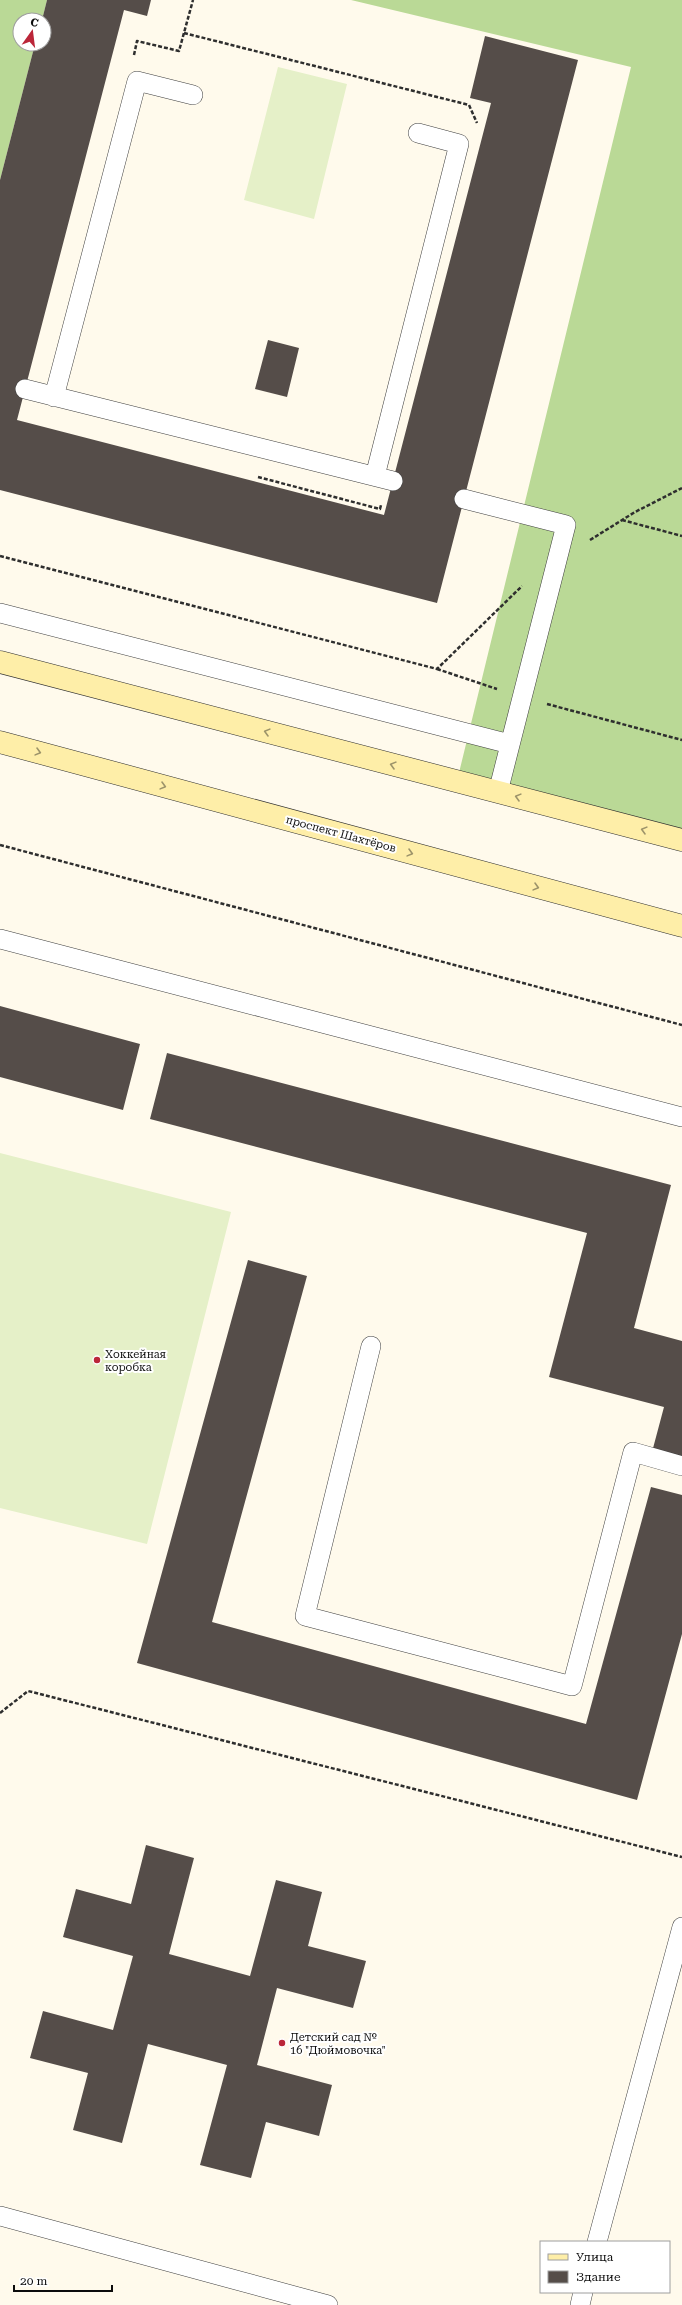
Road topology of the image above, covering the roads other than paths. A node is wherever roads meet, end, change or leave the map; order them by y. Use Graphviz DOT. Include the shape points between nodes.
graph roads {
  1 [pos="193,95"];
  2 [pos="418,134"];
  3 [pos="25,389"];
  4 [pos="54,397"];
  5 [pos="464,499"];
  6 [pos="0,614"];
  7 [pos="0,662"];
  8 [pos="0,742"];
  9 [pos="510,744"];
  10 [pos="498,792"];
  11 [pos="682,840"];
  12 [pos="682,926"];
  13 [pos="0,939"];
  14 [pos="682,1117"];
  15 [pos="371,1346"];
  16 [pos="682,1466"];
  17 [pos="682,1927"];
  18 [pos="0,2216"];
  19 [pos="597,2241"];
  20 [pos="583,2293"];
  21 [pos="302,2301"];
  22 [pos="328,2305"];
  23 [pos="580,2305"];
  1 -- 4 [label="lane" via="137,81"];
  2 -- 4 [label="lane" via="458,144 385,479"];
  3 -- 4 [label="lane"];
  5 -- 9 [label="lane" via="566,525"];
  6 -- 9 [label="lane"];
  10 -- 7 [label="main road, one-way"];
  8 -- 12 [label="main road, проспект Шахтёров, one-way"];
  9 -- 10 [label="lane"];
  11 -- 10 [label="main road, one-way"];
  13 -- 14 [label="lane"];
  15 -- 16 [label="lane" via="305,1616 572,1686 633,1452"];
  17 -- 19 [label="lane"];
  18 -- 21 [label="lane"];
  20 -- 23 [label="lane"];
  21 -- 22 [label="lane"];
}
